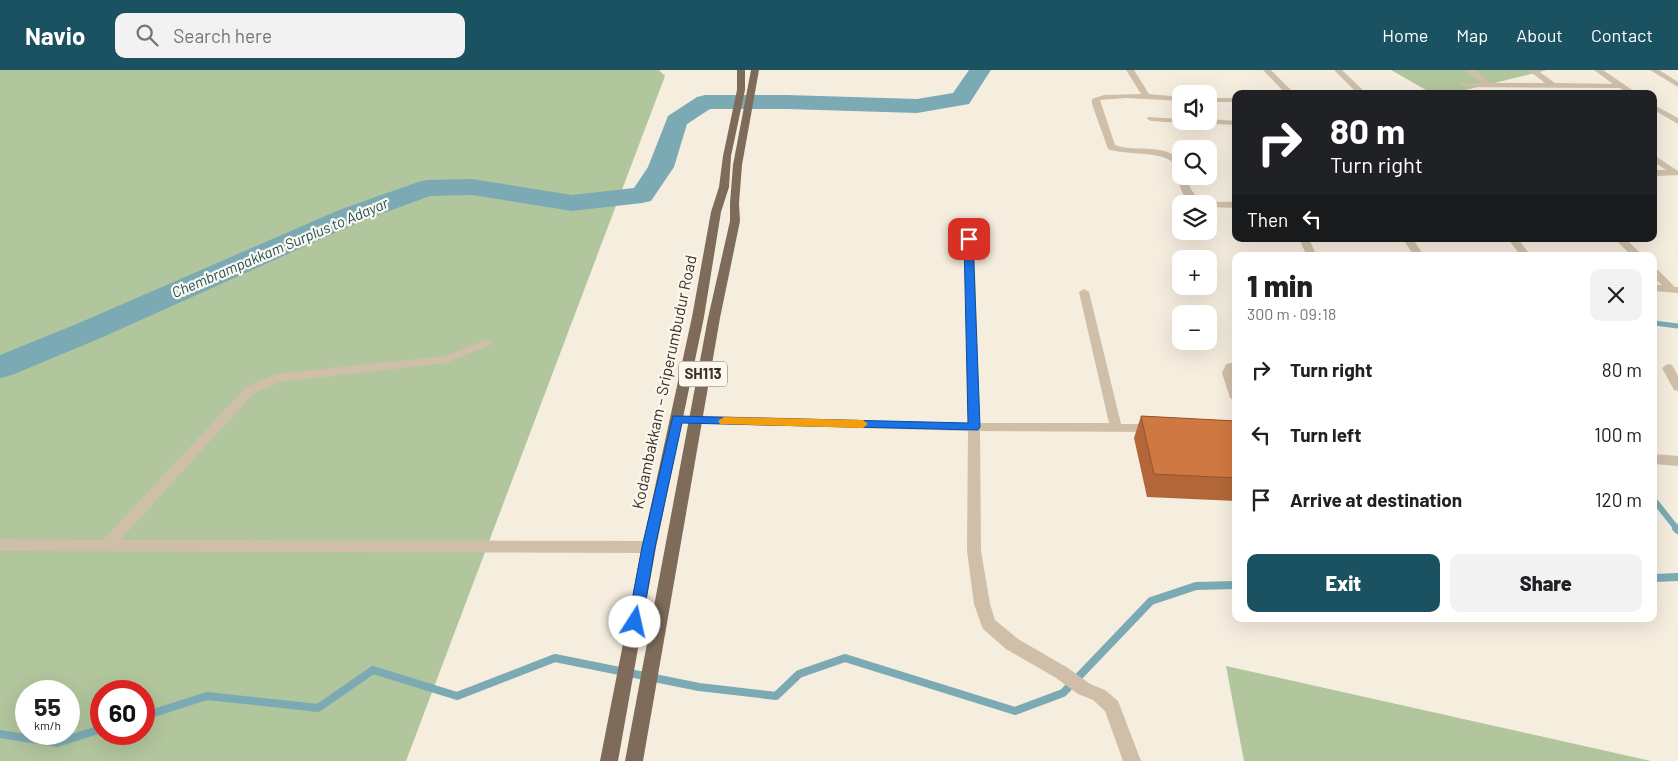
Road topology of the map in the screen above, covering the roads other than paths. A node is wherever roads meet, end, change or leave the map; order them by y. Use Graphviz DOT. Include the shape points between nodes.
graph roads {
  1 [pos="741,70"];
  2 [pos="755,70"];
  3 [pos="1130,70"];
  4 [pos="1268,70"];
  5 [pos="1338,70"];
  6 [pos="1470,70"];
  7 [pos="1532,70"];
  8 [pos="1598,70"];
  9 [pos="1654,70"];
  10 [pos="1465,85"];
  11 [pos="1488,85"];
  12 [pos="1511,85"];
  13 [pos="1678,85"];
  14 [pos="1554,86"];
  15 [pos="1622,86"];
  16 [pos="1287,90"];
  17 [pos="1359,90"];
  18 [pos="1517,90"];
  19 [pos="1628,90"];
  20 [pos="1147,97"];
  21 [pos="1172,98"];
  22 [pos="1217,100"];
  23 [pos="1232,100"];
  24 [pos="745,102"];
  25 [pos="1657,109"];
  26 [pos="1151,120"];
  27 [pos="1172,121"];
  28 [pos="1217,122"];
  29 [pos="1678,122"];
  30 [pos="1232,123"];
  31 [pos="1172,158"];
  32 [pos="1657,160"];
  33 [pos="1657,173"];
  34 [pos="1676,173"];
  35 [pos="1184,185"];
  36 [pos="1232,205"];
  37 [pos="969,239"];
  38 [pos="1515,242"];
  39 [pos="1624,242"];
  40 [pos="1523,252"];
  41 [pos="1634,252"];
  42 [pos="1657,275"];
  43 [pos="1657,288"];
  44 [pos="1675,290"];
  45 [pos="1084,292"];
  46 [pos="486,343"];
  47 [pos="1232,367"];
  48 [pos="1668,368"];
  49 [pos="1232,386"];
  50 [pos="1678,387"];
  51 [pos="678,419"];
  52 [pos="695,420"];
  53 [pos="974,427"];
  54 [pos="1116,428"];
  55 [pos="1172,428"];
  56 [pos="1657,459"];
  57 [pos="1678,461"];
  58 [pos="0,545"];
  59 [pos="107,545"];
  60 [pos="649,547"];
  61 [pos="610,757"];
  62 [pos="634,761"];
  63 [pos="1132,761"];
  1 -- 24 [label="main road, Kodambakkam – Sriperumbudur Road / SH113"];
  2 -- 24 [label="main road, Kodambakkam – Sriperumbudur Road / SH113"];
  3 -- 20 [label="street"];
  4 -- 16 [label="street"];
  5 -- 17 [label="street"];
  6 -- 11 [label="street"];
  7 -- 14 [label="street"];
  8 -- 15 [label="street"];
  9 -- 13 [label="street"];
  10 -- 11 [label="street"];
  11 -- 12 [label="street"];
  12 -- 14 [label="street"];
  12 -- 18 [label="street"];
  14 -- 15 [label="street"];
  15 -- 19 [label="street"];
  20 -- 21 [label="street"];
  20 -- 31 [label="street" via="1096,99 1108,141 1119,151"];
  22 -- 23 [label="street"];
  24 -- 51 [label="main road, Kodambakkam – Sriperumbudur Road / SH113" via="727,156 724,187 716,212"];
  24 -- 52 [label="main road, Kodambakkam – Sriperumbudur Road / SH113" via="735,221"];
  25 -- 29 [label="street"];
  26 -- 27 [label="street"];
  28 -- 30 [label="street"];
  32 -- 34 [label="street"];
  33 -- 34 [label="street"];
  35 -- 36 [label="street" via="1191,198 1210,204"];
  37 -- 53 [label="street"];
  38 -- 40 [label="street"];
  39 -- 41 [label="street"];
  42 -- 44 [label="street"];
  43 -- 44 [label="street"];
  45 -- 54 [label="street"];
  46 -- 59 [label="street" via="446,359 276,378 262,384 249,391"];
  47 -- 49 [label="street" via="1228,373"];
  48 -- 50 [label="street"];
  51 -- 52 [label="street"];
  51 -- 60 [label="main road, Kodambakkam – Sriperumbudur Road / SH113"];
  52 -- 53 [label="street"];
  52 -- 62 [label="main road, Kodambakkam – Sriperumbudur Road / SH113"];
  53 -- 54 [label="street"];
  53 -- 63 [label="street" via="974,551 982,604 989,624 1012,644 1112,706"];
  54 -- 55 [label="street"];
  56 -- 57 [label="street"];
  58 -- 59 [label="street"];
  59 -- 60 [label="street"];
  60 -- 61 [label="main road, Kodambakkam – Sriperumbudur Road / SH113"];
}
